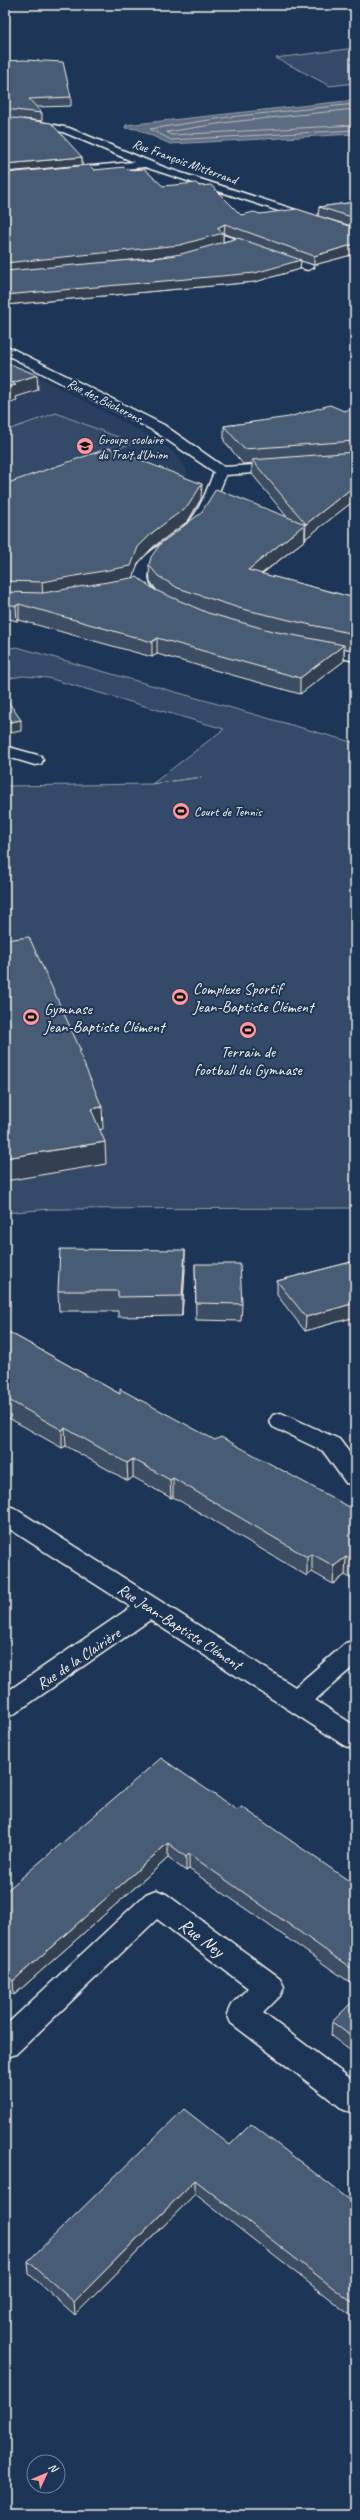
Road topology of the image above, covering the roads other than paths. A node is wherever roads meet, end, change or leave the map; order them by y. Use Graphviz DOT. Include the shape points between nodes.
graph roads {
  1 [pos="5,122"];
  2 [pos="144,164"];
  3 [pos="5,176"];
  4 [pos="355,233"];
  5 [pos="217,236"];
  6 [pos="238,243"];
  7 [pos="218,249"];
  8 [pos="308,267"];
  9 [pos="5,349"];
  10 [pos="298,466"];
  11 [pos="221,471"];
  12 [pos="141,586"];
  13 [pos="126,589"];
  14 [pos="173,609"];
  15 [pos="298,645"];
  16 [pos="355,656"];
  17 [pos="5,751"];
  18 [pos="35,760"];
  19 [pos="281,1421"];
  20 [pos="355,1478"];
  21 [pos="5,1514"];
  22 [pos="150,1607"];
  23 [pos="355,1650"];
  24 [pos="296,1701"];
  25 [pos="5,1708"];
  26 [pos="355,1739"];
  27 [pos="5,2045"];
  28 [pos="355,2100"];
  1 -- 2 [label="street, Rue François Mitterrand" via="66,130"];
  2 -- 3 [label="street"];
  2 -- 4 [label="street, Rue François Mitterrand"];
  5 -- 6 [label="street"];
  6 -- 7 [label="street"];
  6 -- 8 [label="street"];
  9 -- 11 [label="street, Rue des Bûcherons" via="159,428"];
  10 -- 11 [label="street"];
  11 -- 12 [label="street" via="210,502 194,525 144,566 140,578"];
  12 -- 13 [label="street"];
  12 -- 14 [label="street" via="153,599"];
  15 -- 16 [label="street"];
  17 -- 18 [label="street"];
  19 -- 20 [label="street" via="331,1445"];
  21 -- 22 [label="street, Rue Jean-Baptiste Clément"];
  22 -- 24 [label="street, Rue Jean-Baptiste Clément"];
  22 -- 25 [label="street, Rue de la Clairière"];
  23 -- 24 [label="street"];
  24 -- 26 [label="street, Rue Jean-Baptiste Clément"];
  27 -- 28 [label="street, Rue Ney" via="156,1902 269,1987 242,2014"];
}
